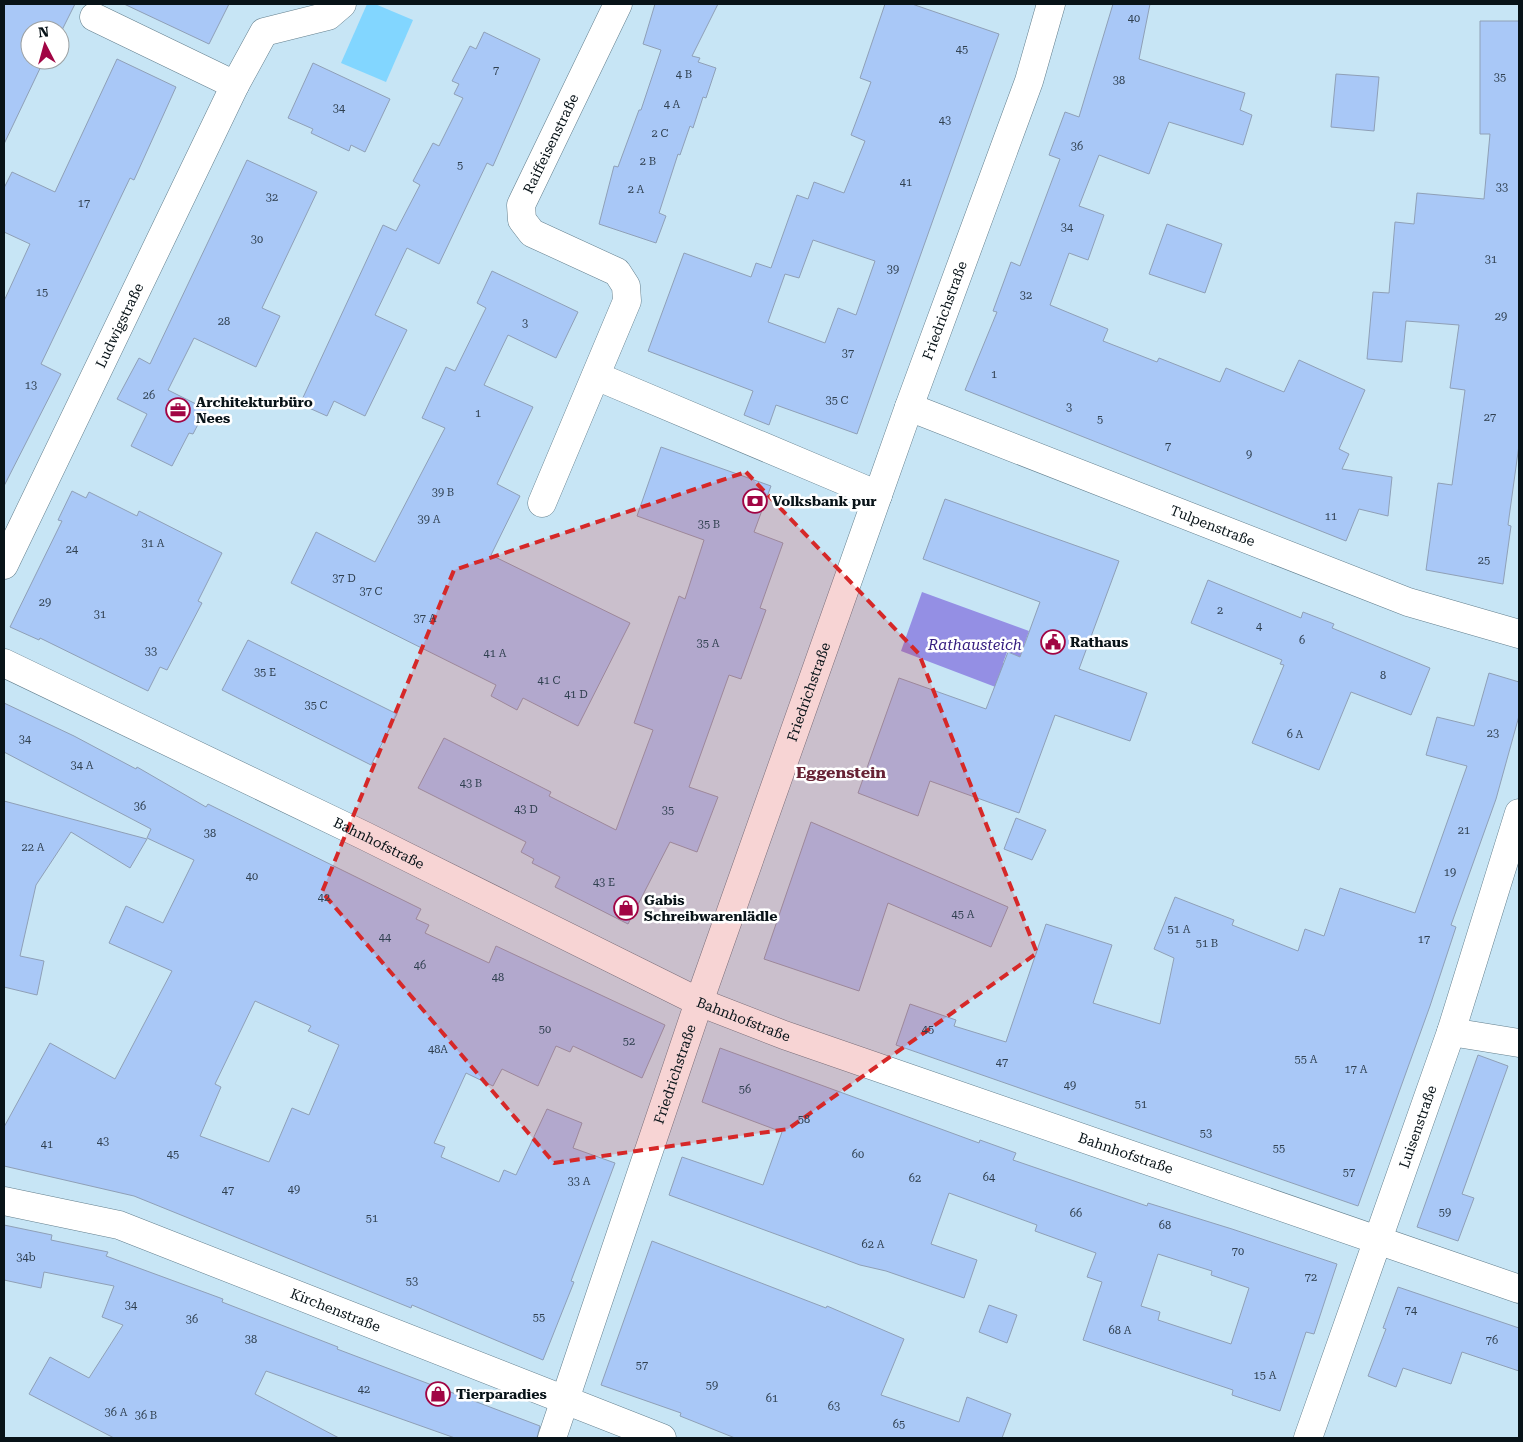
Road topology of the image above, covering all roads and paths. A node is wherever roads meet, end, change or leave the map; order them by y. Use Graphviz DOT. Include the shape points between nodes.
graph roads {
  1 [pos="342,4"];
  2 [pos="618,4"];
  3 [pos="1051,4"];
  4 [pos="94,17"];
  5 [pos="235,85"];
  6 [pos="596,376"];
  7 [pos="909,408"];
  8 [pos="878,495"];
  9 [pos="542,504"];
  10 [pos="4,565"];
  11 [pos="1519,634"];
  12 [pos="4,663"];
  13 [pos="1519,813"];
  14 [pos="699,1002"];
  15 [pos="1451,1032"];
  16 [pos="1519,1043"];
  17 [pos="4,1201"];
  18 [pos="1376,1240"];
  19 [pos="1519,1289"];
  20 [pos="566,1399"];
  21 [pos="552,1438"];
  22 [pos="662,1438"];
  23 [pos="1308,1438"];
  1 -- 5 [label="street, Ludwigstraße" via="328,16 264,32"];
  2 -- 6 [label="street, Raiffeisenstraße" via="522,205 522,220 532,233 617,272 626,286 627,300"];
  3 -- 7 [label="street, Friedrichstraße" via="1029,81"];
  4 -- 5 [label="street"];
  5 -- 10 [label="street, Ludwigstraße"];
  6 -- 8 [label="street"];
  6 -- 9 [label="street, Raiffeisenstraße"];
  7 -- 8 [label="street, Friedrichstraße"];
  7 -- 11 [label="street, Tulpenstraße" via="1408,602"];
  8 -- 14 [label="street, Friedrichstraße"];
  12 -- 14 [label="street, Bahnhofstraße"];
  13 -- 15 [label="street, Luisenstraße"];
  14 -- 18 [label="street, Bahnhofstraße" via="794,1039"];
  14 -- 20 [label="street, Friedrichstraße"];
  15 -- 16 [label="street"];
  15 -- 18 [label="street, Luisenstraße"];
  17 -- 20 [label="street, Kirchenstraße" via="119,1225"];
  18 -- 19 [label="street, Bahnhofstraße"];
  18 -- 23 [label="street, Luisenstraße"];
  20 -- 21 [label="street, Friedrichstraße"];
  20 -- 22 [label="street, Kirchenstraße"];
}
